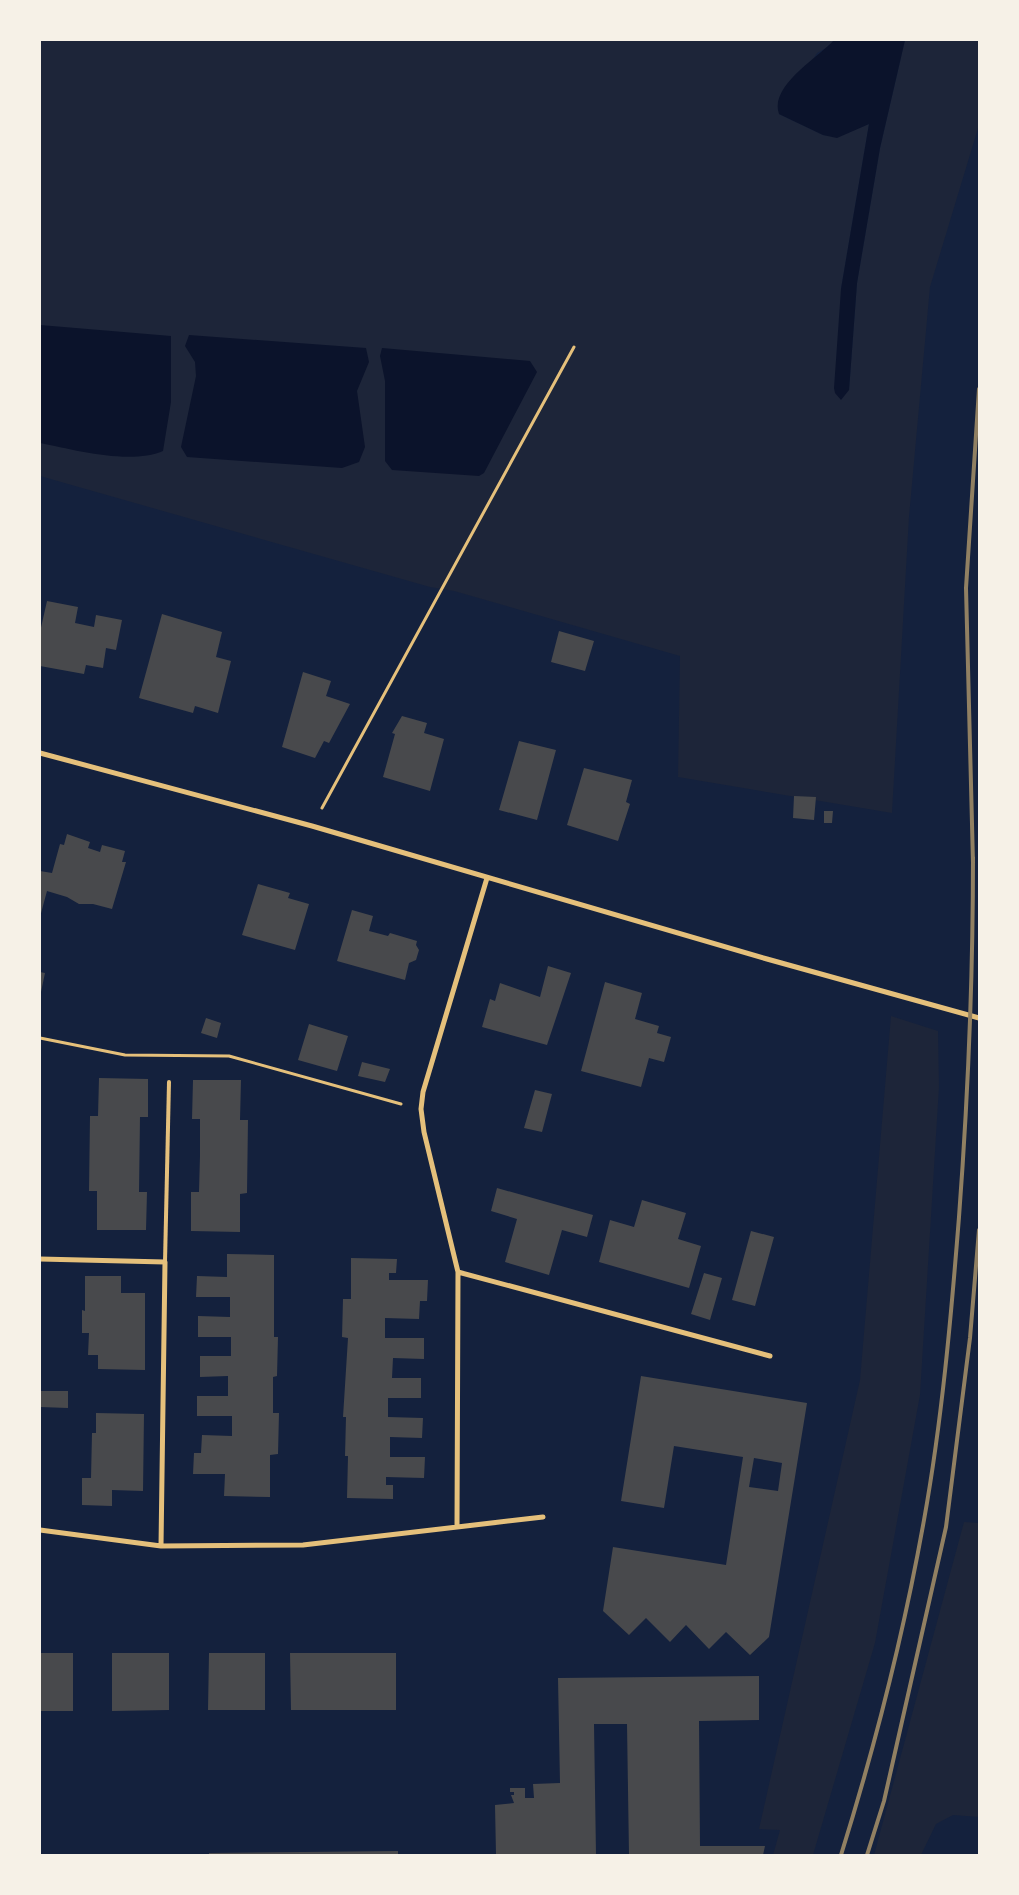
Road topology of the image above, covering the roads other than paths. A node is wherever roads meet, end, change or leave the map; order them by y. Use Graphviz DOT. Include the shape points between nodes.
graph roads {
  1 [pos="40,753"];
  2 [pos="487,878"];
  3 [pos="979,1018"];
  4 [pos="169,1082"];
  5 [pos="40,1259"];
  6 [pos="165,1262"];
  7 [pos="458,1272"];
  8 [pos="770,1356"];
  9 [pos="543,1517"];
  10 [pos="457,1526"];
  11 [pos="40,1530"];
  12 [pos="161,1546"];
  1 -- 2 [label="street" via="312,826"];
  2 -- 3 [label="street"];
  2 -- 7 [label="street" via="423,1092 421,1109"];
  4 -- 6 [label="lane"];
  5 -- 6 [label="street"];
  6 -- 12 [label="street"];
  7 -- 8 [label="street"];
  7 -- 10 [label="street"];
  9 -- 10 [label="street"];
  10 -- 12 [label="street" via="303,1545"];
  11 -- 12 [label="street"];
}
